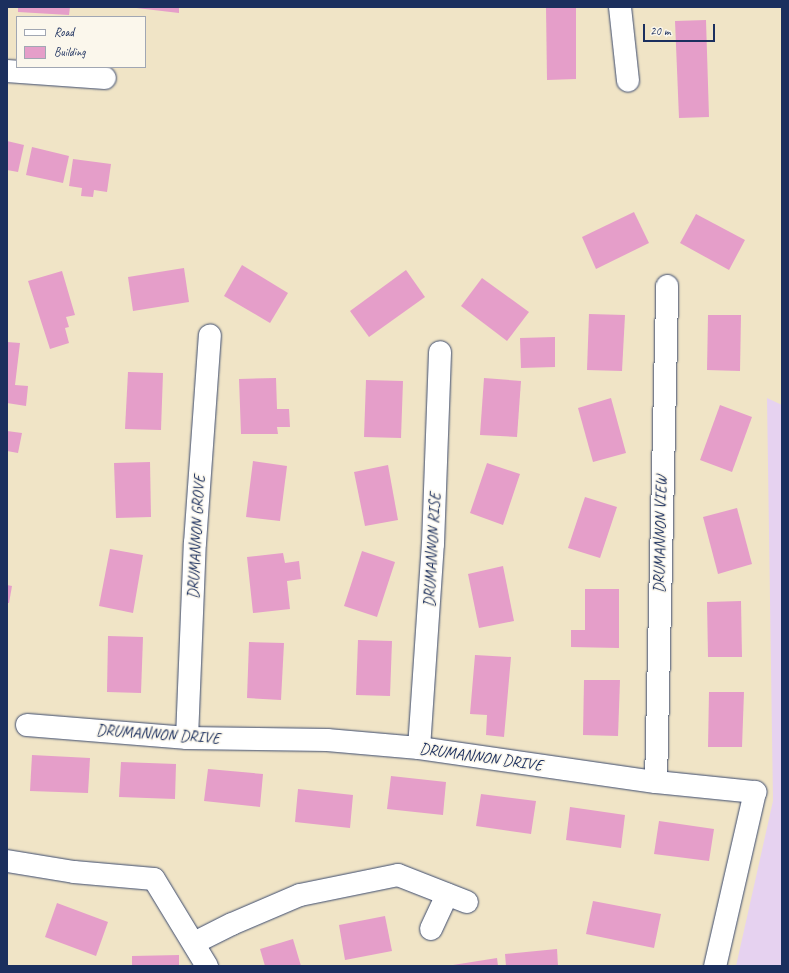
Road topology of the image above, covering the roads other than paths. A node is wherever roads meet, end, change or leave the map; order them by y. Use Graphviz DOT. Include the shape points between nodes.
graph roads {
  1 [pos="620,7"];
  2 [pos="7,70"];
  3 [pos="105,78"];
  4 [pos="628,82"];
  5 [pos="667,286"];
  6 [pos="210,336"];
  7 [pos="440,352"];
  8 [pos="27,725"];
  9 [pos="188,738"];
  10 [pos="419,748"];
  11 [pos="656,782"];
  12 [pos="7,861"];
  13 [pos="431,929"];
  14 [pos="194,943"];
  15 [pos="207,966"];
  16 [pos="715,966"];
  1 -- 4 [label="street"];
  2 -- 3 [label="street"];
  5 -- 11 [label="street, DRUMANNON VIEW" via="660,485"];
  6 -- 9 [label="street, DRUMANNON GROVE" via="195,543"];
  7 -- 10 [label="street, DRUMANNON RISE" via="433,544"];
  8 -- 9 [label="street, DRUMANNON DRIVE"];
  9 -- 10 [label="street, DRUMANNON DRIVE" via="327,740"];
  10 -- 11 [label="street, DRUMANNON DRIVE"];
  11 -- 16 [label="street, DRUMANNON DRIVE" via="755,792"];
  12 -- 14 [label="street" via="74,872 154,879"];
  13 -- 14 [label="street" via="457,898 398,875 300,895"];
  14 -- 15 [label="street"];
}
